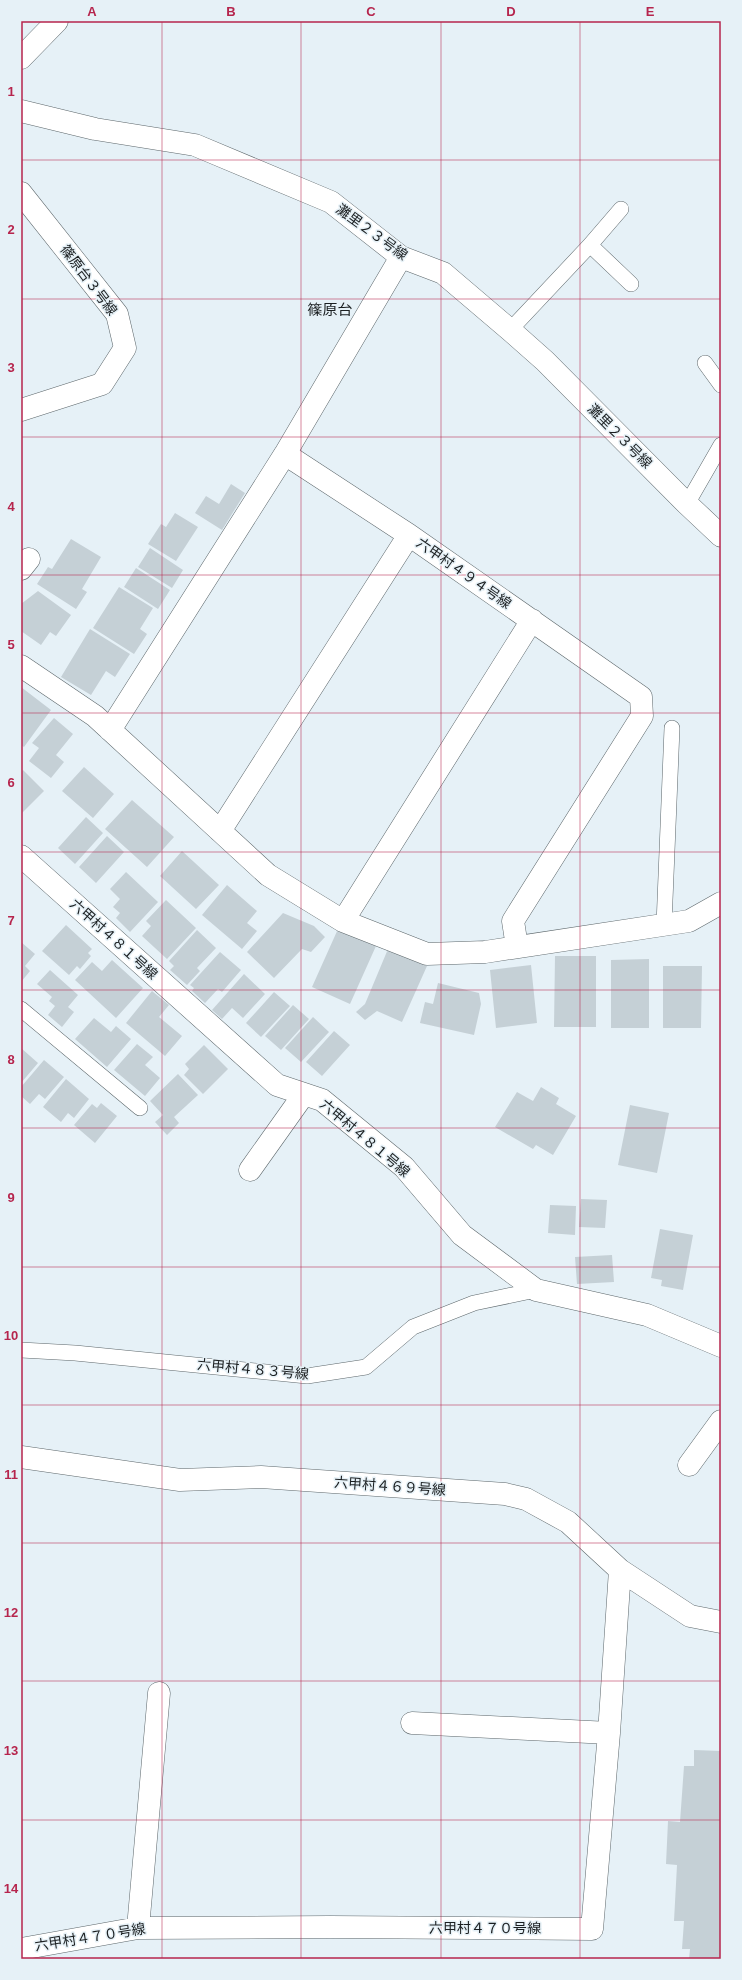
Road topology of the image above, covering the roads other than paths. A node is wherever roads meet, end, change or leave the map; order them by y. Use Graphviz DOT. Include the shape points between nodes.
graph roads {
  1 [pos="57,21"];
  2 [pos="21,58"];
  3 [pos="24,111"];
  4 [pos="21,193"];
  5 [pos="620,209"];
  6 [pos="590,245"];
  7 [pos="401,257"];
  8 [pos="631,284"];
  9 [pos="510,330"];
  10 [pos="705,363"];
  11 [pos="721,385"];
  12 [pos="21,410"];
  13 [pos="721,445"];
  14 [pos="285,454"];
  15 [pos="687,504"];
  16 [pos="409,535"];
  17 [pos="721,536"];
  18 [pos="532,620"];
  19 [pos="21,666"];
  20 [pos="672,728"];
  21 [pos="110,730"];
  22 [pos="220,831"];
  23 [pos="21,856"];
  24 [pos="721,903"];
  25 [pos="343,921"];
  26 [pos="664,925"];
  27 [pos="517,947"];
  28 [pos="21,1008"];
  29 [pos="304,1094"];
  30 [pos="140,1108"];
  31 [pos="250,1170"];
  32 [pos="536,1290"];
  33 [pos="721,1346"];
  34 [pos="21,1350"];
  35 [pos="721,1421"];
  36 [pos="21,1457"];
  37 [pos="689,1465"];
  38 [pos="620,1570"];
  39 [pos="721,1622"];
  40 [pos="159,1694"];
  41 [pos="412,1723"];
  42 [pos="609,1733"];
  43 [pos="138,1928"];
  44 [pos="21,1949"];
  1 -- 2 [label="street"];
  3 -- 7 [label="street, 灘里２３号線" via="95,129 195,145 331,202"];
  4 -- 12 [label="street, 篠原台３号線" via="117,314 125,348 102,384"];
  5 -- 6 [label="lane"];
  6 -- 8 [label="lane"];
  6 -- 9 [label="lane"];
  7 -- 9 [label="street, 灘里２３号線" via="443,273"];
  7 -- 14 [label="street"];
  9 -- 15 [label="street, 灘里２３号線" via="545,360"];
  10 -- 11 [label="lane"];
  13 -- 15 [label="lane"];
  14 -- 16 [label="street, 六甲村４９４号線"];
  14 -- 21 [label="street"];
  15 -- 17 [label="street, 灘里２３号線"];
  16 -- 18 [label="street, 六甲村４９４号線"];
  16 -- 22 [label="street"];
  18 -- 25 [label="street"];
  18 -- 27 [label="street, 六甲村４９４号線" via="641,697 642,716 513,921"];
  19 -- 21 [label="street" via="95,716"];
  20 -- 26 [label="lane"];
  21 -- 22 [label="street"];
  22 -- 25 [label="street" via="268,875"];
  23 -- 29 [label="street, 六甲村４８１号線" via="277,1085"];
  24 -- 26 [label="street" via="688,922"];
  25 -- 27 [label="street" via="427,954 485,952"];
  26 -- 27 [label="street"];
  28 -- 30 [label="lane"];
  29 -- 31 [label="street"];
  29 -- 32 [label="street, 六甲村４８１号線" via="322,1100 404,1167 462,1235"];
  32 -- 33 [label="street, 六甲村４８１号線" via="647,1315"];
  32 -- 34 [label="lane, 六甲村４８３号線" via="474,1303 413,1328 366,1367 307,1376 83,1353"];
  35 -- 37 [label="street"];
  36 -- 38 [label="street, 六甲村４６９号線" via="180,1480 261,1477 505,1494 526,1499 568,1522"];
  38 -- 39 [label="street, 六甲村４６９号線" via="690,1616"];
  38 -- 42 [label="street, 六甲村４７０号線"];
  40 -- 43 [label="street"];
  41 -- 42 [label="street"];
  42 -- 43 [label="street, 六甲村４７０号線" via="592,1929"];
  43 -- 44 [label="street, 六甲村４７０号線"];
}
